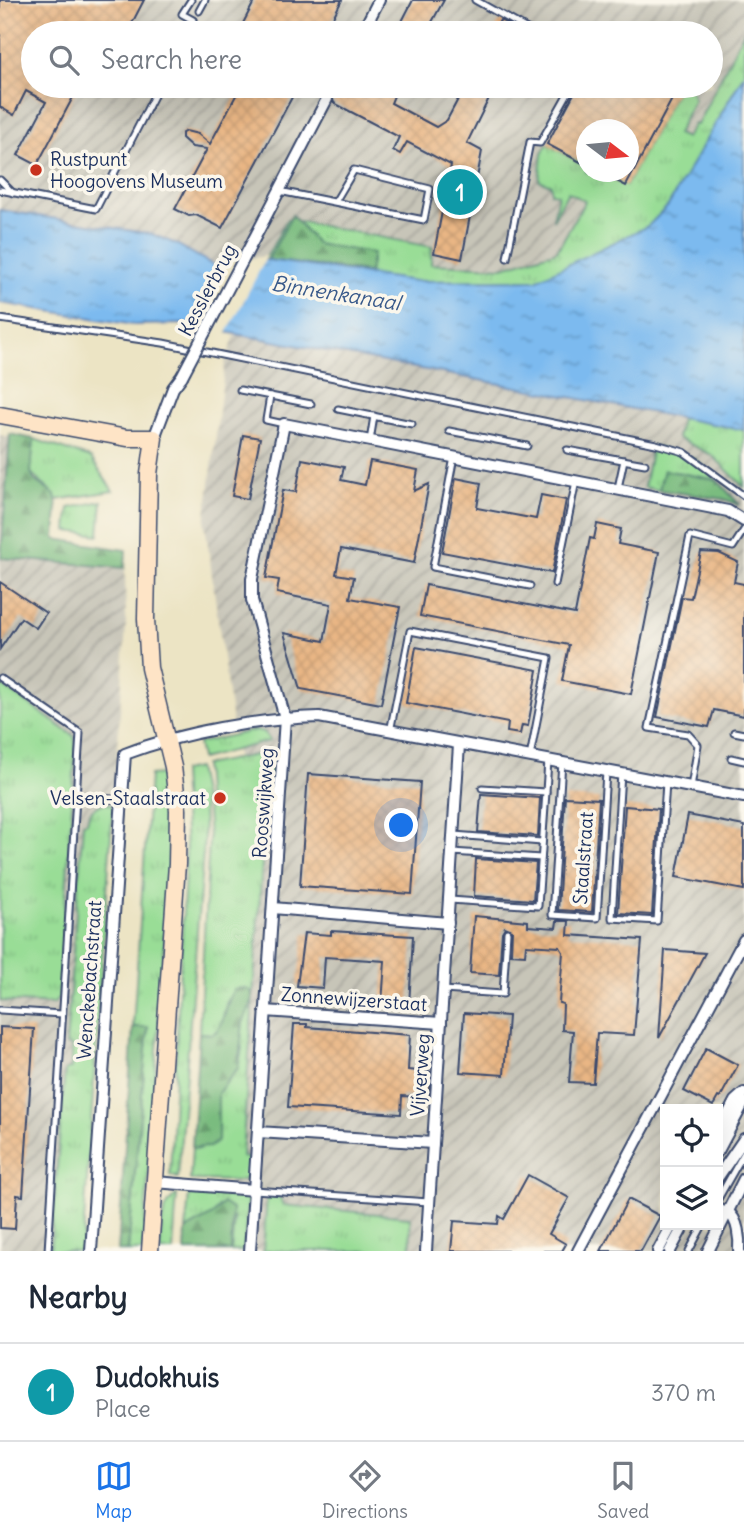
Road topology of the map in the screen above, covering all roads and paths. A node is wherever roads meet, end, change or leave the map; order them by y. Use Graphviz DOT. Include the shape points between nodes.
graph roads {
  1 [pos="191,0"];
  2 [pos="205,0"];
  3 [pos="379,0"];
  4 [pos="474,0"];
  5 [pos="199,10"];
  6 [pos="193,21"];
  7 [pos="368,21"];
  8 [pos="512,21"];
  9 [pos="153,98"];
  10 [pos="565,98"];
  11 [pos="327,99"];
  12 [pos="0,180"];
  13 [pos="0,190"];
  14 [pos="279,191"];
  15 [pos="13,193"];
  16 [pos="335,202"];
  17 [pos="507,258"];
  18 [pos="0,319"];
  19 [pos="240,390"];
  20 [pos="270,396"];
  21 [pos="311,404"];
  22 [pos="338,409"];
  23 [pos="0,415"];
  24 [pos="374,416"];
  25 [pos="284,424"];
  26 [pos="412,424"];
  27 [pos="449,431"];
  28 [pos="154,438"];
  29 [pos="369,441"];
  30 [pos="527,446"];
  31 [pos="567,450"];
  32 [pos="454,457"];
  33 [pos="624,460"];
  34 [pos="645,464"];
  35 [pos="576,481"];
  36 [pos="618,489"];
  37 [pos="744,496"];
  38 [pos="744,520"];
  39 [pos="744,530"];
  40 [pos="555,584"];
  41 [pos="530,586"];
  42 [pos="0,678"];
  43 [pos="285,718"];
  44 [pos="390,732"];
  45 [pos="734,732"];
  46 [pos="744,734"];
  47 [pos="166,741"];
  48 [pos="459,746"];
  49 [pos="530,757"];
  50 [pos="731,758"];
  51 [pos="548,760"];
  52 [pos="744,761"];
  53 [pos="562,762"];
  54 [pos="607,770"];
  55 [pos="621,773"];
  56 [pos="666,782"];
  57 [pos="691,787"];
  58 [pos="482,788"];
  59 [pos="545,792"];
  60 [pos="76,796"];
  61 [pos="744,797"];
  62 [pos="122,800"];
  63 [pos="454,835"];
  64 [pos="542,842"];
  65 [pos="452,852"];
  66 [pos="541,858"];
  67 [pos="449,900"];
  68 [pos="273,908"];
  69 [pos="448,923"];
  70 [pos="507,932"];
  71 [pos="744,940"];
  72 [pos="443,990"];
  73 [pos="0,1010"];
  74 [pos="265,1011"];
  75 [pos="62,1014"];
  76 [pos="441,1023"];
  77 [pos="744,1093"];
  78 [pos="744,1102"];
  79 [pos="723,1124"];
  80 [pos="258,1132"];
  81 [pos="744,1139"];
  82 [pos="723,1142"];
  83 [pos="433,1143"];
  84 [pos="744,1153"];
  85 [pos="723,1170"];
  86 [pos="744,1179"];
  87 [pos="155,1182"];
  88 [pos="723,1190"];
  89 [pos="254,1191"];
  90 [pos="429,1202"];
  91 [pos="723,1209"];
  92 [pos="729,1212"];
  93 [pos="669,1230"];
  94 [pos="681,1230"];
  95 [pos="701,1230"];
  96 [pos="48,1251"];
  97 [pos="91,1251"];
  98 [pos="150,1251"];
  99 [pos="250,1251"];
  100 [pos="426,1251"];
  101 [pos="578,1251"];
  102 [pos="658,1251"];
  103 [pos="670,1251"];
  104 [pos="690,1251"];
  105 [pos="708,1251"];
  106 [pos="739,1251"];
  1 -- 6 [label="lane" via="182,14"];
  2 -- 5 [label="lane"];
  3 -- 7 [label="street"];
  4 -- 8 [label="lane"];
  9 -- 15 [label="lane" via="96,209"];
  10 -- 17 [label="lane" via="540,143 530,142"];
  11 -- 14 [label="street"];
  12 -- 15 [label="lane"];
  13 -- 15 [label="lane"];
  14 -- 16 [label="lane"];
  14 -- 28 [label="street, Kesslerbrug, bridge" via="173,388"];
  16 -- 16 [label="lane" via="424,220 430,189 354,170"];
  18 -- 37 [label="lane" via="163,342 656,444 684,452"];
  19 -- 20 [label="lane"];
  20 -- 21 [label="lane"];
  20 -- 25 [label="lane" via="266,420"];
  22 -- 24 [label="lane"];
  23 -- 28 [label="street" via="127,438"];
  24 -- 26 [label="lane"];
  24 -- 29 [label="lane"];
  25 -- 29 [label="street"];
  25 -- 43 [label="street, Rooswijkweg" via="252,579 252,600"];
  27 -- 30 [label="lane"];
  28 -- 47 [label="street" via="146,619 149,668"];
  29 -- 32 [label="street"];
  31 -- 33 [label="lane"];
  32 -- 35 [label="street"];
  32 -- 41 [label="lane" via="432,567"];
  33 -- 34 [label="lane"];
  33 -- 36 [label="lane"];
  35 -- 36 [label="street"];
  35 -- 40 [label="lane"];
  36 -- 38 [label="street" via="728,511"];
  39 -- 57 [label="lane" via="733,547 690,536 675,596 649,728 688,734 698,745"];
  42 -- 60 [label="lane" via="80,733"];
  43 -- 44 [label="street" via="319,718"];
  43 -- 47 [label="street"];
  43 -- 68 [label="street, Rooswijkweg"];
  44 -- 48 [label="street"];
  44 -- 49 [label="lane" via="410,631 550,658"];
  45 -- 46 [label="lane"];
  47 -- 62 [label="street, Wenckebachstraat" via="125,754"];
  47 -- 87 [label="street" via="178,810 177,864"];
  48 -- 49 [label="street"];
  48 -- 63 [label="street, Vijverweg"];
  49 -- 51 [label="street"];
  50 -- 52 [label="lane"];
  51 -- 53 [label="street"];
  51 -- 59 [label="lane"];
  53 -- 54 [label="street"];
  53 -- 54 [label="lane, Staalstraat" via="552,915 597,918"];
  54 -- 55 [label="street"];
  55 -- 56 [label="street"];
  55 -- 56 [label="lane, Staalstraat" via="612,918 657,921"];
  56 -- 57 [label="street"];
  57 -- 61 [label="street"];
  58 -- 59 [label="lane"];
  59 -- 64 [label="lane"];
  60 -- 62 [label="lane"];
  60 -- 75 [label="lane"];
  62 -- 97 [label="street, Wenckebachstraat"];
  63 -- 64 [label="lane"];
  63 -- 65 [label="street, Vijverweg"];
  64 -- 66 [label="lane"];
  65 -- 66 [label="lane"];
  65 -- 67 [label="street, Vijverweg"];
  66 -- 67 [label="lane" via="538,906"];
  67 -- 69 [label="street, Vijverweg"];
  68 -- 69 [label="street"];
  68 -- 74 [label="street, Rooswijkweg"];
  69 -- 72 [label="street, Vijverweg"];
  70 -- 72 [label="lane" via="503,994"];
  71 -- 101 [label="street"];
  72 -- 76 [label="street, Vijverweg"];
  73 -- 75 [label="lane"];
  74 -- 76 [label="street, Zonnewijzerstaat"];
  74 -- 80 [label="street, Rooswijkweg"];
  75 -- 96 [label="lane"];
  76 -- 83 [label="street, Vijverweg"];
  77 -- 79 [label="street"];
  78 -- 82 [label="street"];
  80 -- 83 [label="street"];
  80 -- 89 [label="street, Rooswijkweg"];
  81 -- 85 [label="street"];
  83 -- 90 [label="street, Vijverweg"];
  84 -- 88 [label="lane"];
  86 -- 92 [label="street"];
  87 -- 89 [label="street"];
  87 -- 98 [label="street"];
  89 -- 90 [label="lane"];
  89 -- 99 [label="street, Rooswijkweg"];
  90 -- 100 [label="street, Vijverweg"];
  91 -- 92 [label="lane"];
  92 -- 105 [label="street"];
  92 -- 106 [label="street" via="738,1231"];
  93 -- 102 [label="street"];
  94 -- 103 [label="street"];
  95 -- 104 [label="lane"];
}
